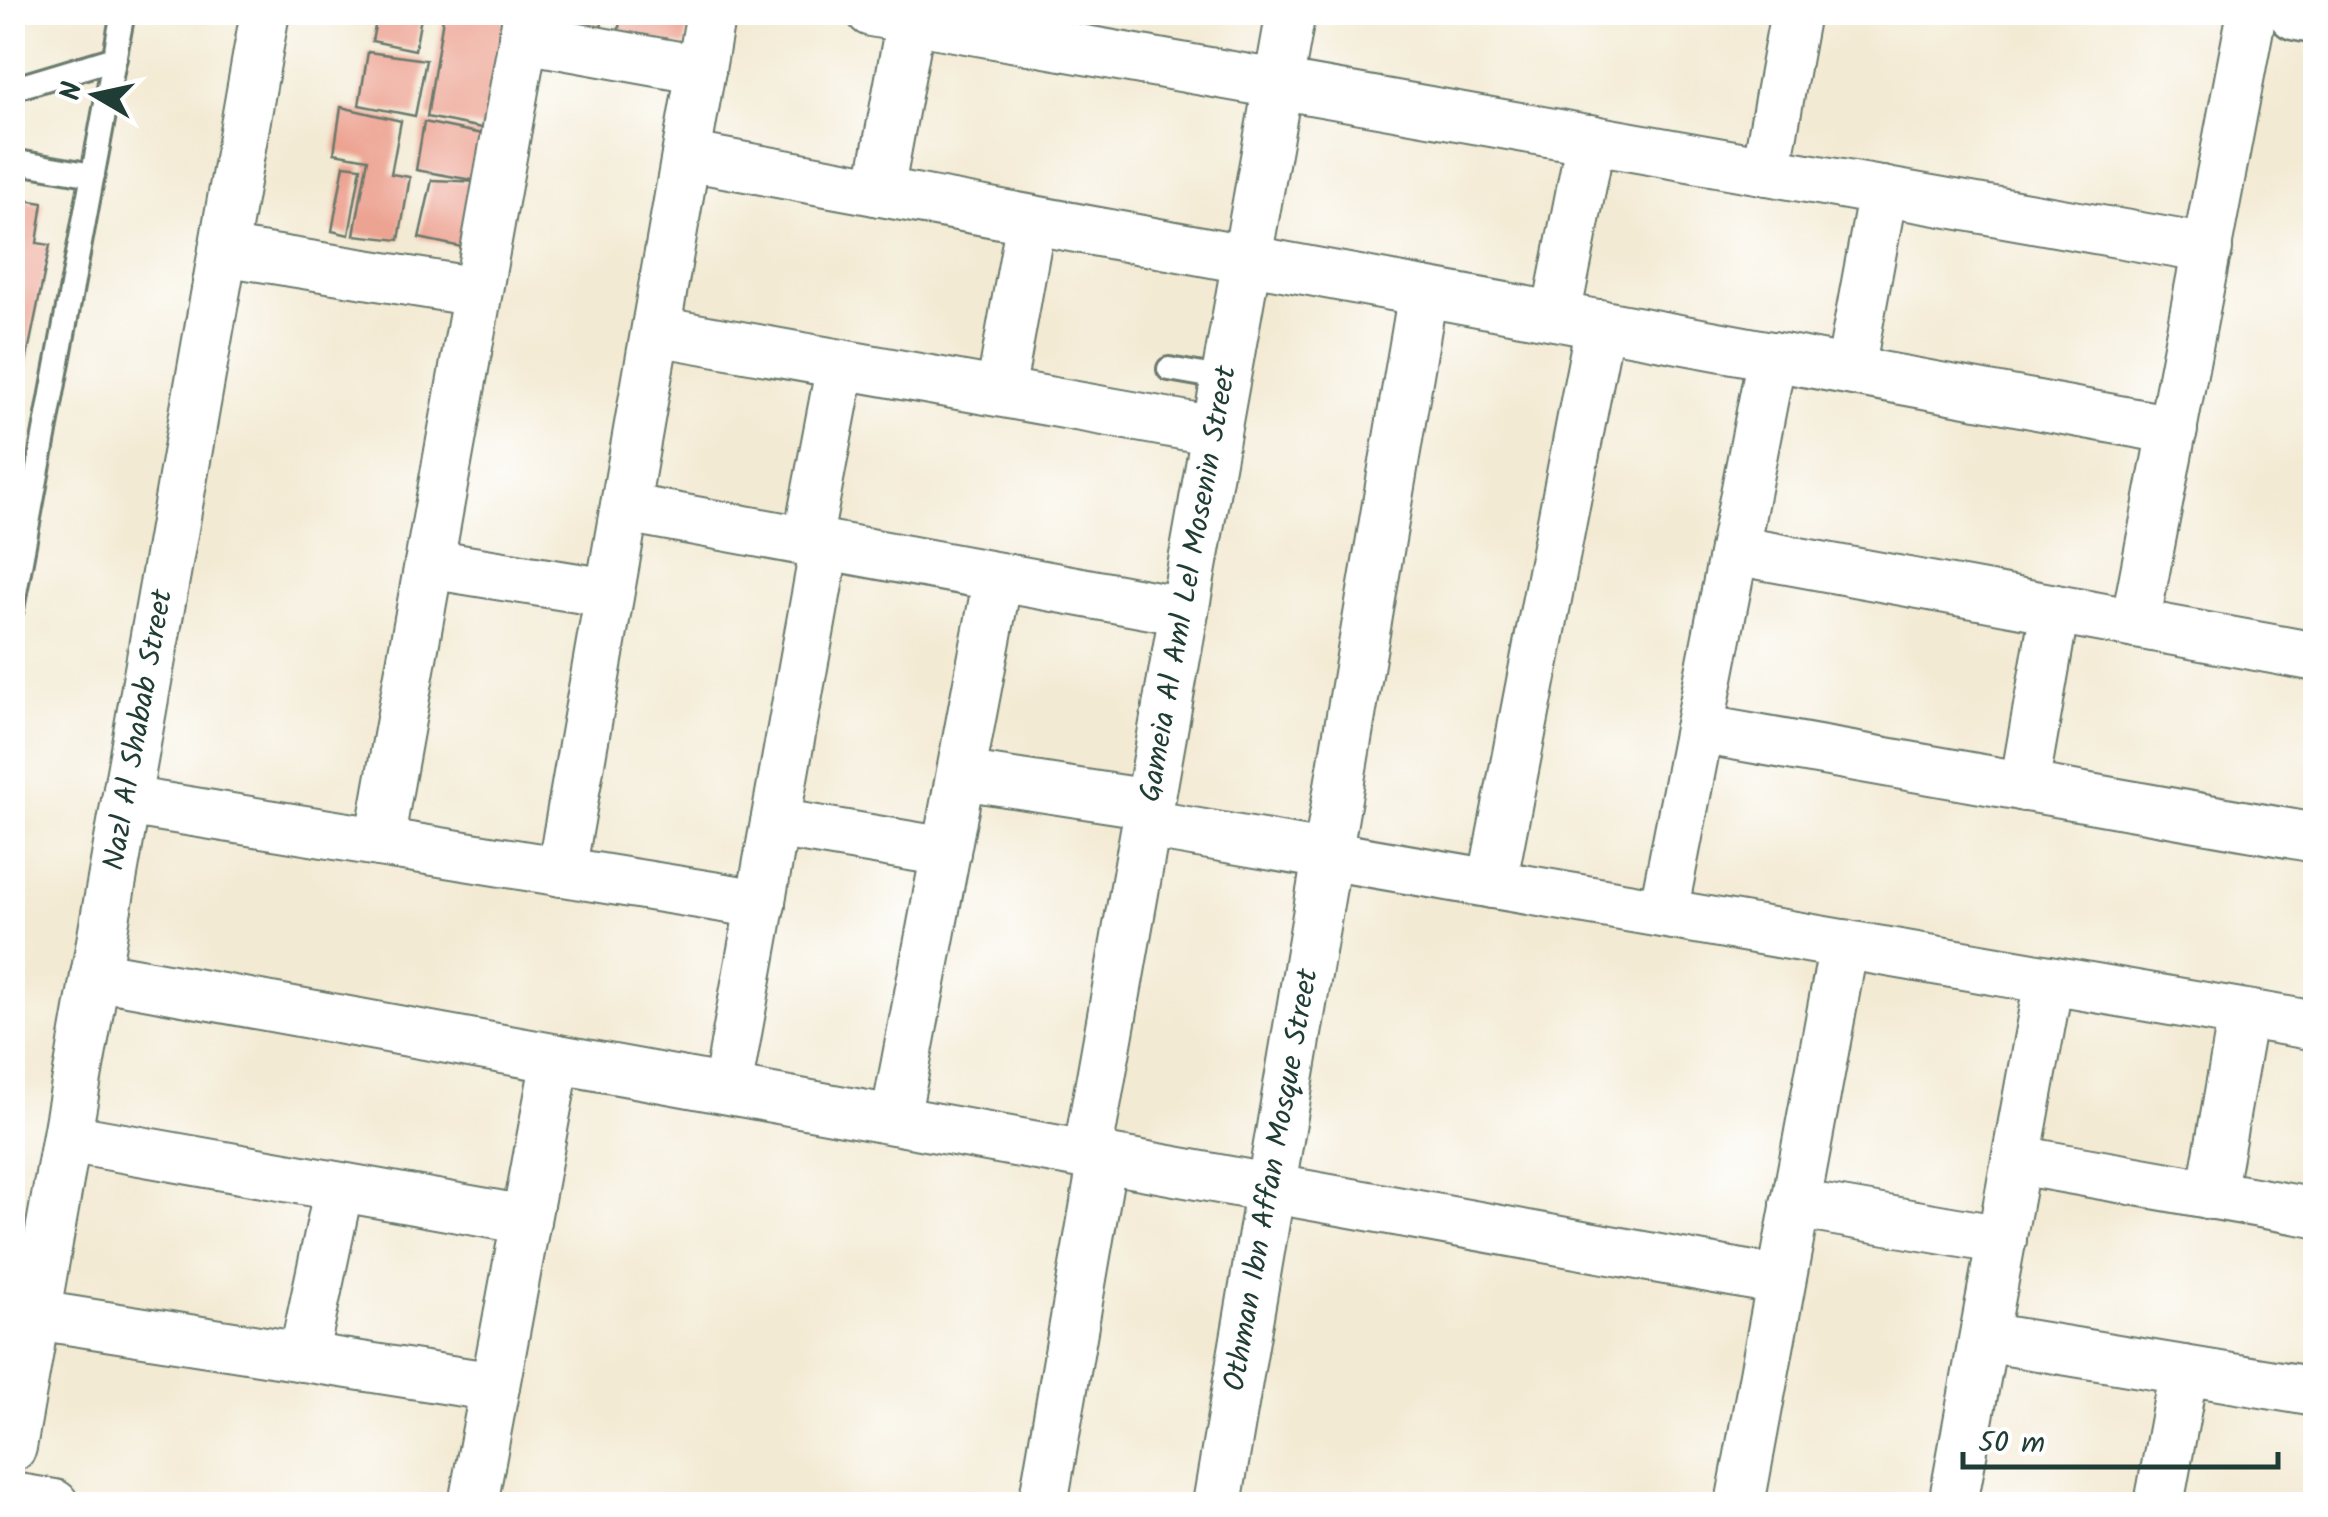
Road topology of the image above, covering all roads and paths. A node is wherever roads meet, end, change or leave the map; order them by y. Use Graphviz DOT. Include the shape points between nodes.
graph roads {
  1 [pos="123,12"];
  2 [pos="264,12"];
  3 [pos="711,12"];
  4 [pos="1291,12"];
  5 [pos="1795,12"];
  6 [pos="2252,12"];
  7 [pos="2296,12"];
  8 [pos="891,16"];
  9 [pos="2316,16"];
  10 [pos="525,25"];
  11 [pos="114,58"];
  12 [pos="701,70"];
  13 [pos="1278,84"];
  14 [pos="12,89"];
  15 [pos="1591,140"];
  16 [pos="686,156"];
  17 [pos="12,162"];
  18 [pos="1766,171"];
  19 [pos="93,174"];
  20 [pos="1883,191"];
  21 [pos="879,192"];
  22 [pos="1031,220"];
  23 [pos="2208,249"];
  24 [pos="223,251"];
  25 [pos="1247,260"];
  26 [pos="477,292"];
  27 [pos="1424,292"];
  28 [pos="1578,320"];
  29 [pos="656,331"];
  30 [pos="1772,356"];
  31 [pos="841,364"];
  32 [pos="1169,369"];
  33 [pos="1850,370"];
  34 [pos="1226,379"];
  35 [pos="1000,392"];
  36 [pos="2172,430"];
  37 [pos="1216,431"];
  38 [pos="24,492"];
  39 [pos="625,508"];
  40 [pos="816,544"];
  41 [pos="1734,550"];
  42 [pos="429,564"];
  43 [pos="998,577"];
  44 [pos="609,594"];
  45 [pos="12,609"];
  46 [pos="2054,609"];
  47 [pos="1184,611"];
  48 [pos="2135,624"];
  49 [pos="2313,646"];
  50 [pos="1699,729"];
  51 [pos="961,775"];
  52 [pos="2024,786"];
  53 [pos="126,801"];
  54 [pos="1148,814"];
  55 [pos="775,823"];
  56 [pos="2316,838"];
  57 [pos="379,842"];
  58 [pos="946,852"];
  59 [pos="1327,855"];
  60 [pos="561,872"];
  61 [pos="1492,884"];
  62 [pos="760,904"];
  63 [pos="1663,913"];
  64 [pos="1844,944"];
  65 [pos="96,975"];
  66 [pos="2050,980"];
  67 [pos="2244,1014"];
  68 [pos="2316,1026"];
  69 [pos="556,1058"];
  70 [pos="727,1089"];
  71 [pos="895,1120"];
  72 [pos="67,1138"];
  73 [pos="1095,1156"];
  74 [pos="2017,1160"];
  75 [pos="339,1187"];
  76 [pos="1271,1188"];
  77 [pos="2211,1194"];
  78 [pos="1795,1204"];
  79 [pos="2316,1213"];
  80 [pos="526,1220"];
  81 [pos="2002,1240"];
  82 [pos="1780,1280"];
  83 [pos="36,1314"];
  84 [pos="1984,1337"];
  85 [pos="303,1357"];
  86 [pos="2184,1370"];
  87 [pos="494,1387"];
  88 [pos="2316,1392"];
  89 [pos="12,1447"];
  90 [pos="12,1498"];
  91 [pos="54,1504"];
  92 [pos="473,1504"];
  93 [pos="1043,1504"];
  94 [pos="1217,1504"];
  95 [pos="1740,1504"];
  96 [pos="1953,1504"];
  97 [pos="2160,1504"];
  1 -- 11 [label="lane"];
  2 -- 24 [label="street, Nazl Al Shabab Street"];
  3 -- 12 [label="street"];
  4 -- 13 [label="street, Gameia Al Aml Lel Mosenin Street"];
  5 -- 18 [label="street"];
  6 -- 23 [label="street"];
  7 -- 9 [label="street"];
  8 -- 13 [label="street"];
  8 -- 21 [label="street"];
  10 -- 12 [label="street"];
  10 -- 26 [label="street"];
  11 -- 14 [label="lane"];
  11 -- 19 [label="lane"];
  12 -- 16 [label="street"];
  13 -- 15 [label="street"];
  13 -- 25 [label="street, Gameia Al Aml Lel Mosenin Street"];
  15 -- 18 [label="street"];
  15 -- 28 [label="street"];
  16 -- 21 [label="street"];
  16 -- 29 [label="street"];
  17 -- 19 [label="lane"];
  18 -- 20 [label="street"];
  19 -- 38 [label="lane"];
  20 -- 23 [label="street"];
  20 -- 33 [label="street"];
  21 -- 22 [label="street"];
  22 -- 25 [label="street"];
  22 -- 35 [label="street"];
  23 -- 36 [label="street"];
  24 -- 26 [label="street"];
  24 -- 53 [label="street, Nazl Al Shabab Street"];
  25 -- 27 [label="street"];
  25 -- 34 [label="street, Gameia Al Aml Lel Mosenin Street"];
  26 -- 42 [label="street"];
  27 -- 28 [label="street"];
  27 -- 59 [label="street, Othman Ibn Affan Mosque Street"];
  28 -- 30 [label="street"];
  28 -- 61 [label="street"];
  29 -- 31 [label="street"];
  29 -- 39 [label="street"];
  30 -- 33 [label="street"];
  30 -- 41 [label="street"];
  31 -- 35 [label="street"];
  31 -- 40 [label="street"];
  32 -- 34 [label="lane"];
  33 -- 36 [label="street"];
  34 -- 37 [label="street, Gameia Al Aml Lel Mosenin Street"];
  35 -- 37 [label="street"];
  36 -- 48 [label="street"];
  37 -- 47 [label="street, Gameia Al Aml Lel Mosenin Street"];
  38 -- 45 [label="lane"];
  39 -- 40 [label="street"];
  39 -- 44 [label="street"];
  40 -- 43 [label="street"];
  40 -- 55 [label="street"];
  41 -- 46 [label="street"];
  41 -- 50 [label="street"];
  42 -- 44 [label="street"];
  42 -- 57 [label="street"];
  43 -- 47 [label="street"];
  43 -- 51 [label="street"];
  44 -- 60 [label="street"];
  46 -- 48 [label="street"];
  46 -- 52 [label="street"];
  47 -- 54 [label="street, Gameia Al Aml Lel Mosenin Street"];
  48 -- 49 [label="street"];
  50 -- 52 [label="street"];
  50 -- 63 [label="street"];
  51 -- 54 [label="street"];
  51 -- 58 [label="street"];
  52 -- 56 [label="street"];
  53 -- 57 [label="street"];
  53 -- 65 [label="street, Nazl Al Shabab Street"];
  54 -- 59 [label="street"];
  54 -- 73 [label="street, Gameia Al Aml Lel Mosenin Street"];
  55 -- 58 [label="street"];
  55 -- 62 [label="street"];
  57 -- 60 [label="street"];
  58 -- 71 [label="street"];
  59 -- 61 [label="street"];
  59 -- 76 [label="street, Othman Ibn Affan Mosque Street"];
  60 -- 62 [label="street"];
  61 -- 63 [label="street"];
  62 -- 70 [label="street"];
  63 -- 64 [label="street"];
  64 -- 66 [label="street"];
  64 -- 78 [label="street"];
  65 -- 69 [label="street"];
  65 -- 72 [label="street, Nazl Al Shabab Street"];
  66 -- 67 [label="street"];
  66 -- 74 [label="street"];
  67 -- 68 [label="street"];
  67 -- 77 [label="street"];
  69 -- 70 [label="street"];
  69 -- 80 [label="street"];
  70 -- 71 [label="street"];
  71 -- 73 [label="street"];
  72 -- 75 [label="street"];
  72 -- 83 [label="street, Nazl Al Shabab Street"];
  73 -- 76 [label="street"];
  73 -- 93 [label="street, Gameia Al Aml Lel Mosenin Street"];
  74 -- 77 [label="street"];
  74 -- 81 [label="street"];
  75 -- 80 [label="street"];
  75 -- 85 [label="street"];
  76 -- 82 [label="street"];
  76 -- 94 [label="street, Othman Ibn Affan Mosque Street"];
  77 -- 79 [label="street"];
  78 -- 81 [label="street"];
  78 -- 82 [label="street"];
  80 -- 87 [label="street"];
  81 -- 84 [label="street"];
  82 -- 95 [label="street"];
  83 -- 85 [label="street"];
  83 -- 89 [label="street, Nazl Al Shabab Street"];
  84 -- 86 [label="street"];
  84 -- 96 [label="street"];
  85 -- 87 [label="street"];
  86 -- 88 [label="street"];
  86 -- 97 [label="street"];
  87 -- 92 [label="street"];
  90 -- 91 [label="street"];
}
